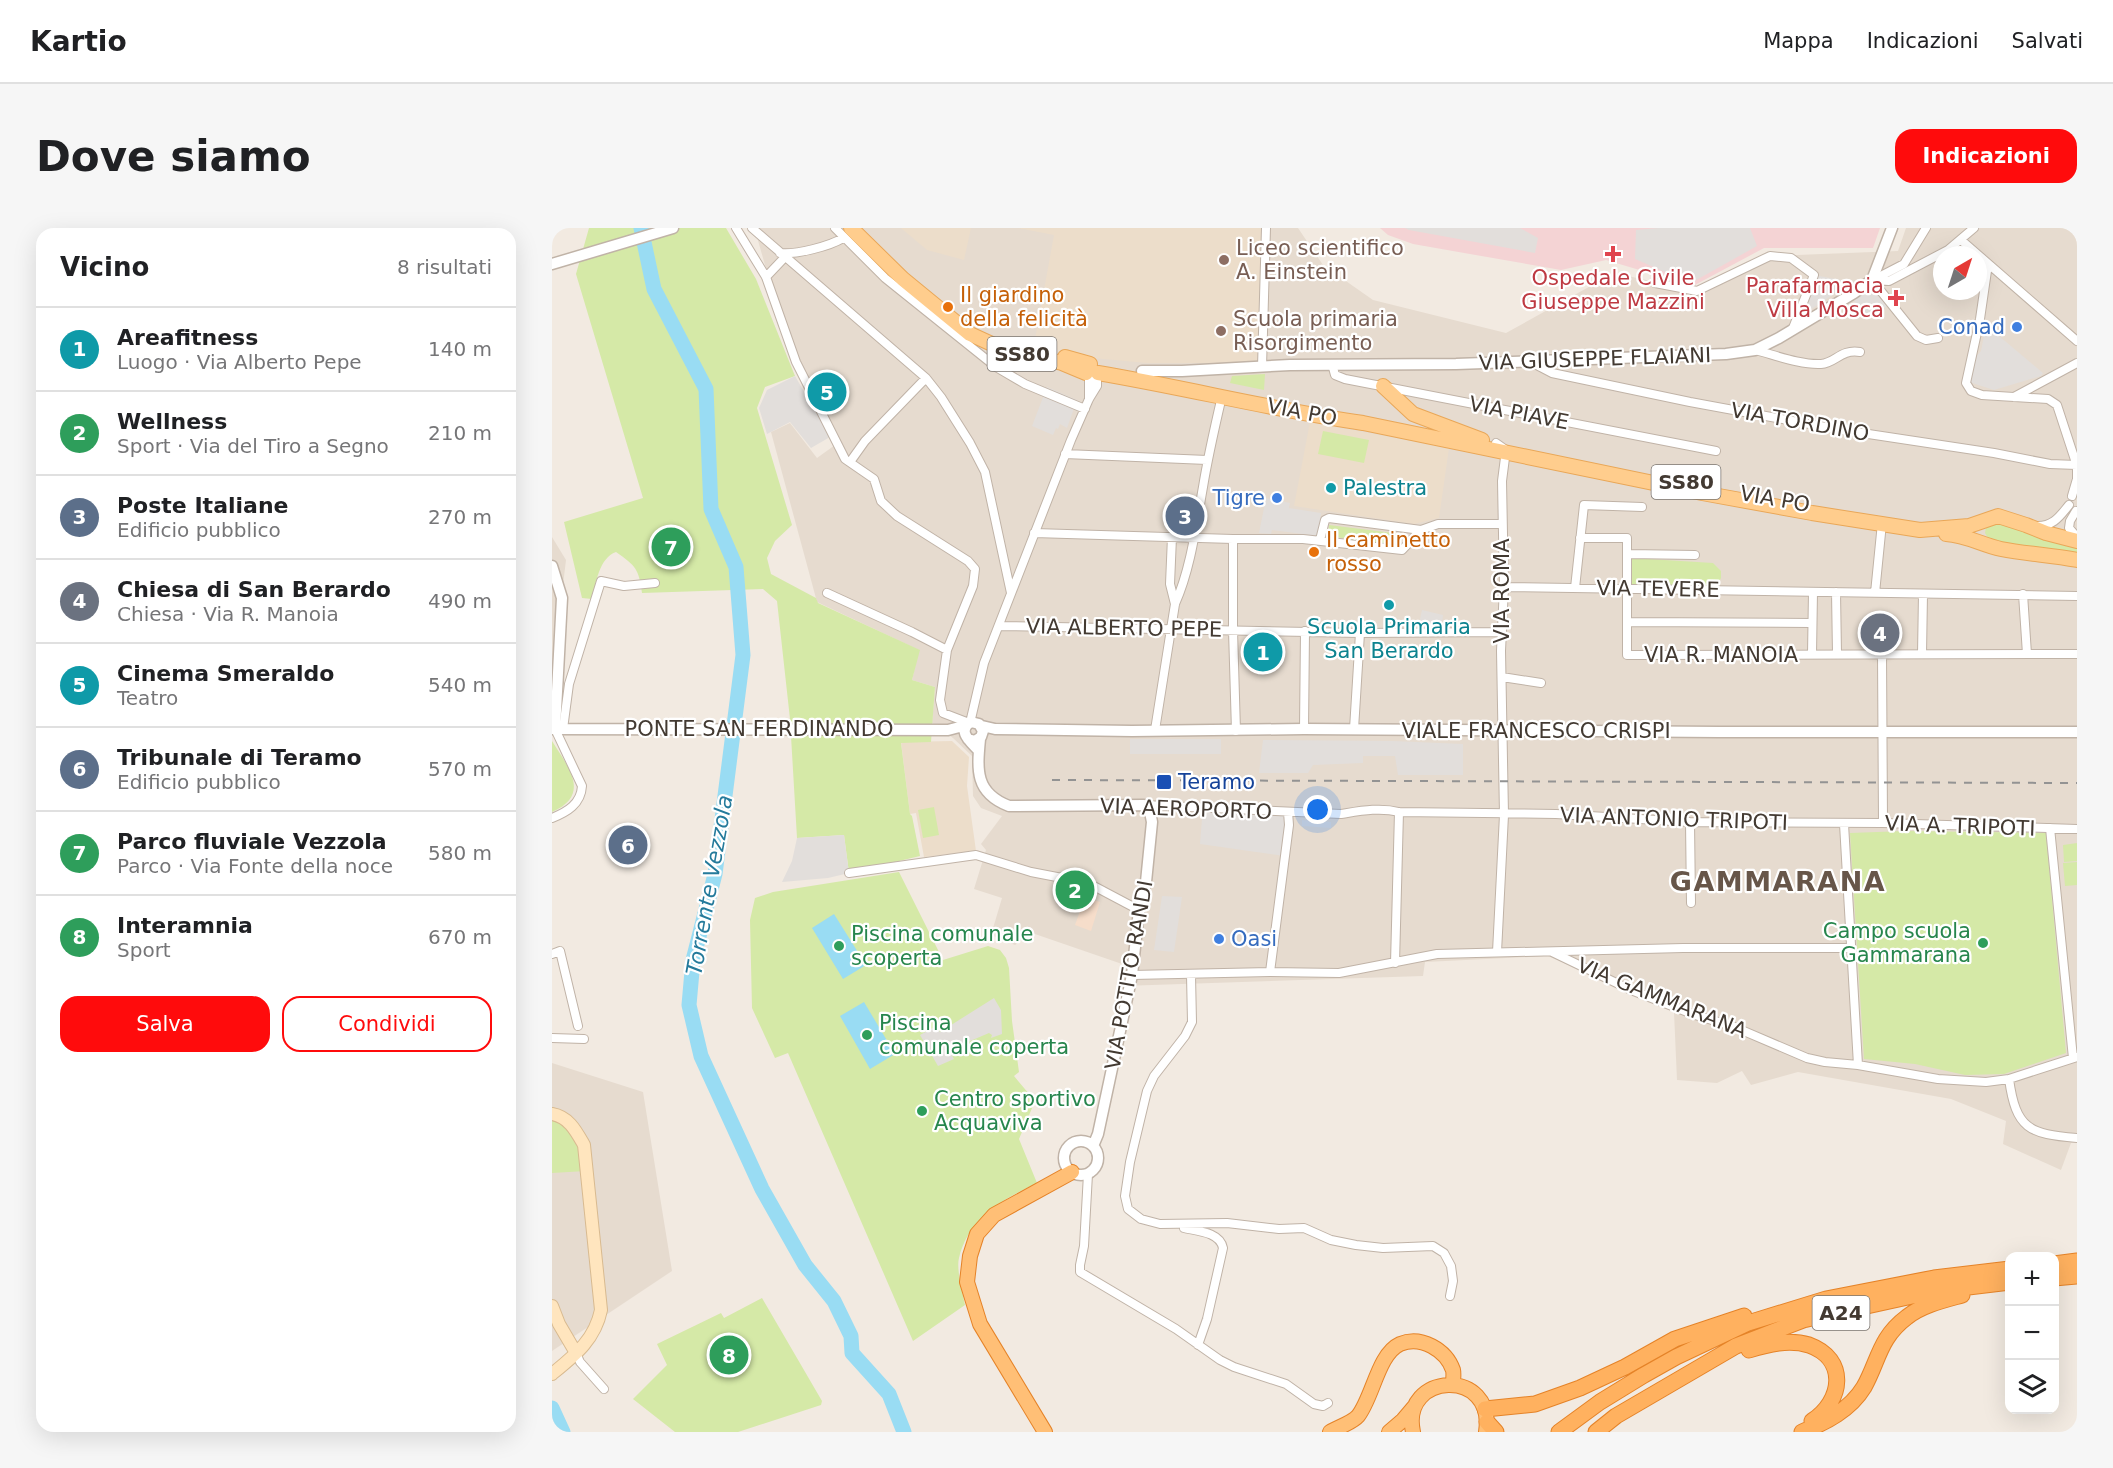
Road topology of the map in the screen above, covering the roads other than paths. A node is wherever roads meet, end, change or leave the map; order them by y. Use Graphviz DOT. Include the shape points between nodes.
graph roads {
  1 [pos="673,228"];
  2 [pos="736,228"];
  3 [pos="752,228"];
  4 [pos="835,228"];
  5 [pos="1266,228"];
  6 [pos="1893,228"];
  7 [pos="1926,228"];
  8 [pos="1974,228"];
  9 [pos="847,233"];
  10 [pos="1961,240"];
  11 [pos="786,254"];
  12 [pos="552,264"];
  13 [pos="1988,264"];
  14 [pos="766,277"];
  15 [pos="1872,280"];
  16 [pos="1655,283"];
  17 [pos="1794,328"];
  18 [pos="1938,338"];
  19 [pos="2077,341"];
  20 [pos="1755,350"];
  21 [pos="1860,352"];
  22 [pos="1527,360"];
  23 [pos="2077,363"];
  24 [pos="1332,364"];
  25 [pos="1262,367"];
  26 [pos="1092,371"];
  27 [pos="1175,374"];
  28 [pos="1139,375"];
  29 [pos="926,378"];
  30 [pos="1383,386"];
  31 [pos="1222,396"];
  32 [pos="2013,398"];
  33 [pos="1085,409"];
  34 [pos="1363,423"];
  35 [pos="1437,427"];
  36 [pos="1501,447"];
  37 [pos="1716,451"];
  38 [pos="1065,454"];
  39 [pos="1207,460"];
  40 [pos="850,462"];
  41 [pos="2077,465"];
  42 [pos="2074,503"];
  43 [pos="1642,507"];
  44 [pos="1986,520"];
  45 [pos="1879,523"];
  46 [pos="1502,524"];
  47 [pos="2026,525"];
  48 [pos="1421,530"];
  49 [pos="1933,530"];
  50 [pos="1034,533"];
  51 [pos="1172,537"];
  52 [pos="1194,537"];
  53 [pos="1580,538"];
  54 [pos="1233,539"];
  55 [pos="2077,539"];
  56 [pos="1320,540"];
  57 [pos="1991,546"];
  58 [pos="1628,554"];
  59 [pos="1695,555"];
  60 [pos="2077,560"];
  61 [pos="552,566"];
  62 [pos="655,583"];
  63 [pos="1504,587"];
  64 [pos="1575,588"];
  65 [pos="1627,589"];
  66 [pos="1813,592"];
  67 [pos="1836,592"];
  68 [pos="827,593"];
  69 [pos="1011,593"];
  70 [pos="1875,593"];
  71 [pos="1923,594"];
  72 [pos="2023,594"];
  73 [pos="2077,596"];
  74 [pos="1175,604"];
  75 [pos="1627,622"];
  76 [pos="1812,623"];
  77 [pos="999,626"];
  78 [pos="1172,629"];
  79 [pos="1233,630"];
  80 [pos="1305,631"];
  81 [pos="1502,632"];
  82 [pos="1360,633"];
  83 [pos="557,637"];
  84 [pos="947,650"];
  85 [pos="1812,654"];
  86 [pos="1837,654"];
  87 [pos="1882,654"];
  88 [pos="1922,654"];
  89 [pos="2027,654"];
  90 [pos="2077,654"];
  91 [pos="1502,677"];
  92 [pos="1541,683"];
  93 [pos="560,729"];
  94 [pos="1304,729"];
  95 [pos="1354,729"];
  96 [pos="974,730"];
  97 [pos="1155,730"];
  98 [pos="1502,730"];
  99 [pos="1236,731"];
  100 [pos="1883,731"];
  101 [pos="2077,732"];
  102 [pos="1144,805"];
  103 [pos="1288,812"];
  104 [pos="1399,812"];
  105 [pos="1504,815"];
  106 [pos="552,818"];
  107 [pos="1690,822"];
  108 [pos="1883,823"];
  109 [pos="1844,824"];
  110 [pos="2050,828"];
  111 [pos="2077,829"];
  112 [pos="849,873"];
  113 [pos="1691,903"];
  114 [pos="1139,910"];
  115 [pos="1850,948"];
  116 [pos="1549,951"];
  117 [pos="1497,952"];
  118 [pos="552,954"];
  119 [pos="1395,963"];
  120 [pos="1270,972"];
  121 [pos="1132,975"];
  122 [pos="1191,975"];
  123 [pos="578,1026"];
  124 [pos="552,1038"];
  125 [pos="584,1039"];
  126 [pos="2075,1058"];
  127 [pos="1858,1065"];
  128 [pos="2009,1079"];
  129 [pos="552,1114"];
  130 [pos="2077,1138"];
  131 [pos="1093,1146"];
  132 [pos="1072,1173"];
  133 [pos="1088,1174"];
  134 [pos="1171,1226"];
  135 [pos="2077,1261"];
  136 [pos="2059,1263"];
  137 [pos="2005,1270"];
  138 [pos="2077,1276"];
  139 [pos="2059,1278"];
  140 [pos="2005,1283"];
  141 [pos="2005,1283"];
  142 [pos="1450,1296"];
  143 [pos="1826,1299"];
  144 [pos="552,1306"];
  145 [pos="1198,1345"];
  146 [pos="576,1353"];
  147 [pos="552,1374"];
  148 [pos="1678,1379"];
  149 [pos="1453,1384"];
  150 [pos="604,1389"];
  151 [pos="1328,1403"];
  152 [pos="1415,1406"];
  153 [pos="1488,1424"];
  154 [pos="1045,1432"];
  155 [pos="1330,1432"];
  156 [pos="1389,1432"];
  157 [pos="1413,1432"];
  158 [pos="1559,1432"];
  159 [pos="1596,1432"];
  160 [pos="1796,1432"];
  161 [pos="1802,1432"];
  1 -- 12 [label="street"];
  2 -- 14 [label="street"];
  3 -- 11 [label="street"];
  4 -- 9 [label="street"];
  5 -- 25 [label="street"];
  6 -- 15 [label="street"];
  7 -- 15 [label="street" via="1904,264"];
  8 -- 10 [label="street, VIA GIUSEPPE FLAIANI"];
  9 -- 11 [label="street" via="830,244"];
  9 -- 26 [label="main road, SS80" via="963,327"];
  9 -- 33 [label="street" via="885,278 996,368"];
  10 -- 13 [label="street"];
  10 -- 15 [label="street, VIA GIUSEPPE FLAIANI" via="1889,281"];
  11 -- 14 [label="street"];
  11 -- 29 [label="street" via="793,265"];
  13 -- 19 [label="street"];
  13 -- 32 [label="street" via="1966,383 1971,391 1982,395"];
  14 -- 40 [label="street" via="796,362 839,448"];
  15 -- 17 [label="street, VIA GIUSEPPE FLAIANI"];
  15 -- 18 [label="street" via="1917,336 1926,340"];
  16 -- 17 [label="street" via="1697,291 1770,255 1791,258 1814,275"];
  17 -- 20 [label="street, VIA GIUSEPPE FLAIANI"];
  20 -- 21 [label="street" via="1823,364 1849,350"];
  20 -- 22 [label="street, VIA GIUSEPPE FLAIANI"];
  22 -- 24 [label="street, VIA GIUSEPPE FLAIANI"];
  22 -- 41 [label="street, VIA TORDINO" via="1552,372 1690,402 2050,464"];
  23 -- 32 [label="street"];
  24 -- 25 [label="street, VIA GIUSEPPE FLAIANI"];
  24 -- 30 [label="street, VIA PIAVE" via="1335,375 1344,379"];
  25 -- 27 [label="street, VIA GIUSEPPE FLAIANI"];
  26 -- 28 [label="main road, SS80"];
  26 -- 33 [label="street"];
  27 -- 28 [label="main road, SS80"];
  27 -- 35 [label="main road, VIA PO / SS80" via="1311,408"];
  28 -- 31 [label="main road, VIA PO / SS80"];
  29 -- 40 [label="street"];
  29 -- 69 [label="street" via="953,415 985,472"];
  30 -- 35 [label="main road" via="1413,414"];
  30 -- 37 [label="street, VIA PIAVE"];
  31 -- 34 [label="main road, VIA PO / SS80"];
  31 -- 39 [label="street"];
  32 -- 41 [label="street" via="2048,399 2057,405"];
  33 -- 38 [label="street"];
  34 -- 35 [label="main road" via="1371,421 1433,433"];
  34 -- 36 [label="main road, VIA PO / SS80"];
  35 -- 36 [label="main road, VIA PO / SS80"];
  36 -- 45 [label="main road, VIA PO / SS80" via="1713,495"];
  36 -- 45 [label="main road, VIA PO / SS80" via="1814,506"];
  36 -- 46 [label="street, VIA ROMA"];
  38 -- 39 [label="street"];
  38 -- 50 [label="street"];
  39 -- 52 [label="street"];
  40 -- 84 [label="street" via="874,479 881,501 897,516 975,569 974,586"];
  41 -- 42 [label="street"];
  42 -- 47 [label="street" via="2052,523"];
  42 -- 55 [label="street" via="2069,528"];
  43 -- 53 [label="street" via="1584,505"];
  44 -- 47 [label="main road, SS80" via="1998,516"];
  44 -- 49 [label="main road, VIA PO / SS80"];
  44 -- 57 [label="main road" via="1981,533"];
  45 -- 49 [label="main road, VIA PO / SS80"];
  45 -- 70 [label="street"];
  46 -- 48 [label="street" via="1438,524"];
  46 -- 63 [label="street, VIA ROMA"];
  47 -- 55 [label="main road, SS80"];
  48 -- 56 [label="street" via="1402,550"];
  48 -- 56 [label="street" via="1329,518 1322,525"];
  49 -- 57 [label="main road, VIA PO / SS80"];
  50 -- 51 [label="street"];
  50 -- 69 [label="street"];
  51 -- 52 [label="street"];
  51 -- 74 [label="street" via="1170,584"];
  52 -- 54 [label="street"];
  52 -- 74 [label="street"];
  53 -- 58 [label="street, VIA R. MANOIA" via="1628,538"];
  53 -- 64 [label="street"];
  54 -- 56 [label="street"];
  54 -- 79 [label="street"];
  57 -- 60 [label="main road, SS80"];
  58 -- 59 [label="street"];
  58 -- 65 [label="street, VIA R. MANOIA"];
  61 -- 83 [label="street" via="562,598"];
  62 -- 93 [label="street" via="624,586 601,581 569,684"];
  63 -- 64 [label="street, VIA TEVERE"];
  63 -- 81 [label="street, VIA ROMA"];
  64 -- 65 [label="street, VIA TEVERE"];
  65 -- 66 [label="street, VIA TEVERE"];
  65 -- 75 [label="street, VIA R. MANOIA"];
  66 -- 67 [label="street, VIA TEVERE"];
  66 -- 76 [label="street"];
  67 -- 70 [label="street, VIA TEVERE"];
  67 -- 86 [label="street"];
  68 -- 84 [label="street"];
  69 -- 77 [label="street"];
  70 -- 71 [label="street, VIA TEVERE"];
  71 -- 72 [label="street, VIA TEVERE"];
  71 -- 88 [label="street"];
  72 -- 73 [label="street, VIA TEVERE"];
  72 -- 89 [label="street"];
  74 -- 78 [label="street"];
  75 -- 76 [label="street"];
  75 -- 85 [label="street, VIA R. MANOIA" via="1627,655"];
  76 -- 85 [label="street"];
  77 -- 78 [label="street, VIA ALBERTO PEPE"];
  77 -- 96 [label="street" via="984,663"];
  78 -- 79 [label="street, VIA ALBERTO PEPE"];
  78 -- 97 [label="street"];
  79 -- 80 [label="street, VIA ALBERTO PEPE"];
  79 -- 99 [label="street"];
  80 -- 82 [label="street, VIA ALBERTO PEPE"];
  80 -- 94 [label="street"];
  81 -- 82 [label="street, VIA ALBERTO PEPE"];
  81 -- 91 [label="street, VIA ROMA"];
  82 -- 95 [label="street"];
  83 -- 93 [label="street"];
  84 -- 96 [label="street" via="941,710"];
  85 -- 86 [label="street, VIA R. MANOIA"];
  86 -- 87 [label="street, VIA R. MANOIA"];
  87 -- 88 [label="street, VIA R. MANOIA"];
  87 -- 100 [label="street"];
  88 -- 89 [label="street, VIA R. MANOIA"];
  89 -- 90 [label="street, VIA R. MANOIA"];
  91 -- 92 [label="street"];
  91 -- 98 [label="street, VIA ROMA"];
  93 -- 96 [label="street, PONTE SAN FERDINANDO"];
  93 -- 106 [label="street" via="582,792 578,802"];
  94 -- 95 [label="street, VIALE FRANCESCO CRISPI"];
  94 -- 99 [label="street, VIALE FRANCESCO CRISPI"];
  95 -- 98 [label="street, VIALE FRANCESCO CRISPI"];
  96 -- 97 [label="street, VIALE FRANCESCO CRISPI"];
  96 -- 102 [label="street, VIA AEROPORTO" via="981,783 1000,802 1010,806"];
  97 -- 99 [label="street, VIALE FRANCESCO CRISPI"];
  98 -- 100 [label="street, VIALE FRANCESCO CRISPI"];
  98 -- 105 [label="street, VIA ROMA"];
  100 -- 101 [label="street, VIALE FRANCESCO CRISPI"];
  100 -- 108 [label="street"];
  102 -- 103 [label="street, VIA AEROPORTO"];
  102 -- 114 [label="street, VIA POTITO RANDI" via="1152,822"];
  103 -- 104 [label="street, VIA AEROPORTO"];
  103 -- 120 [label="street"];
  104 -- 105 [label="street, VIA AEROPORTO"];
  104 -- 119 [label="street"];
  105 -- 107 [label="street, VIA ANTONIO TRIPOTI" via="1588,815"];
  105 -- 117 [label="street, VIA ROMA"];
  107 -- 109 [label="street, VIA ANTONIO TRIPOTI"];
  107 -- 113 [label="street"];
  108 -- 109 [label="street, VIA A. TRIPOTI"];
  108 -- 110 [label="street, VIA A. TRIPOTI"];
  109 -- 115 [label="street"];
  110 -- 111 [label="street, VIA A. TRIPOTI"];
  110 -- 126 [label="street"];
  112 -- 114 [label="street" via="976,855 1031,872 1088,883"];
  114 -- 121 [label="street, VIA POTITO RANDI"];
  115 -- 116 [label="street"];
  115 -- 127 [label="street"];
  116 -- 117 [label="street, VIA GAMMARANA"];
  116 -- 127 [label="street, VIA GAMMARANA" via="1631,990 1807,1058"];
  117 -- 119 [label="street, VIA GAMMARANA" via="1437,954"];
  118 -- 123 [label="street" via="560,951"];
  119 -- 120 [label="street, VIA GAMMARANA" via="1339,973"];
  120 -- 122 [label="street, VIA GAMMARANA"];
  121 -- 122 [label="street, VIA GAMMARANA"];
  121 -- 131 [label="street, VIA POTITO RANDI"];
  122 -- 134 [label="street" via="1192,1022 1147,1090 1125,1196 1128,1209 1141,1219"];
  124 -- 125 [label="street"];
  126 -- 128 [label="street, VIA GAMMARANA"];
  127 -- 128 [label="street, VIA GAMMARANA" via="1963,1081"];
  128 -- 130 [label="street" via="2012,1104 2028,1127"];
  129 -- 146 [label="main road" via="572,1125 584,1145 601,1310 598,1325"];
  131 -- 132 [label="street" via="1078,1141 1068,1147 1065,1163"];
  131 -- 133 [label="street" via="1098,1161"];
  132 -- 133 [label="street"];
  132 -- 154 [label="highway" via="994,1215 976,1234 967,1282 980,1324"];
  133 -- 145 [label="street" via="1080,1272"];
  134 -- 142 [label="street" via="1227,1223 1304,1228 1331,1240 1356,1245 1433,1246 1444,1253 1451,1266"];
  134 -- 145 [label="street" via="1216,1236 1222,1242"];
  135 -- 136 [label="highway"];
  137 -- 143 [label="highway, A24" via="1934,1278"];
  138 -- 139 [label="highway"];
  140 -- 161 [label="highway" via="1922,1308 1898,1324 1878,1353 1863,1388 1847,1407 1821,1425"];
  141 -- 148 [label="highway, A24" via="1935,1291 1803,1320 1736,1346"];
  143 -- 153 [label="highway" via="1760,1311 1675,1339 1580,1388"];
  143 -- 158 [label="highway, A24" via="1748,1323 1676,1357 1600,1402"];
  144 -- 146 [label="main road"];
  145 -- 151 [label="street" via="1234,1366 1286,1384 1314,1404"];
  146 -- 147 [label="main road"];
  146 -- 150 [label="street"];
  148 -- 159 [label="highway, A24"];
  148 -- 160 [label="highway" via="1767,1345 1797,1343 1818,1350 1830,1362 1837,1390 1819,1417"];
  149 -- 152 [label="highway" via="1431,1389"];
  149 -- 153 [label="highway" via="1472,1392"];
  149 -- 155 [label="highway" via="1453,1371 1436,1347 1423,1342 1401,1344 1390,1351 1358,1416"];
  152 -- 156 [label="highway"];
  152 -- 157 [label="highway"];
}
